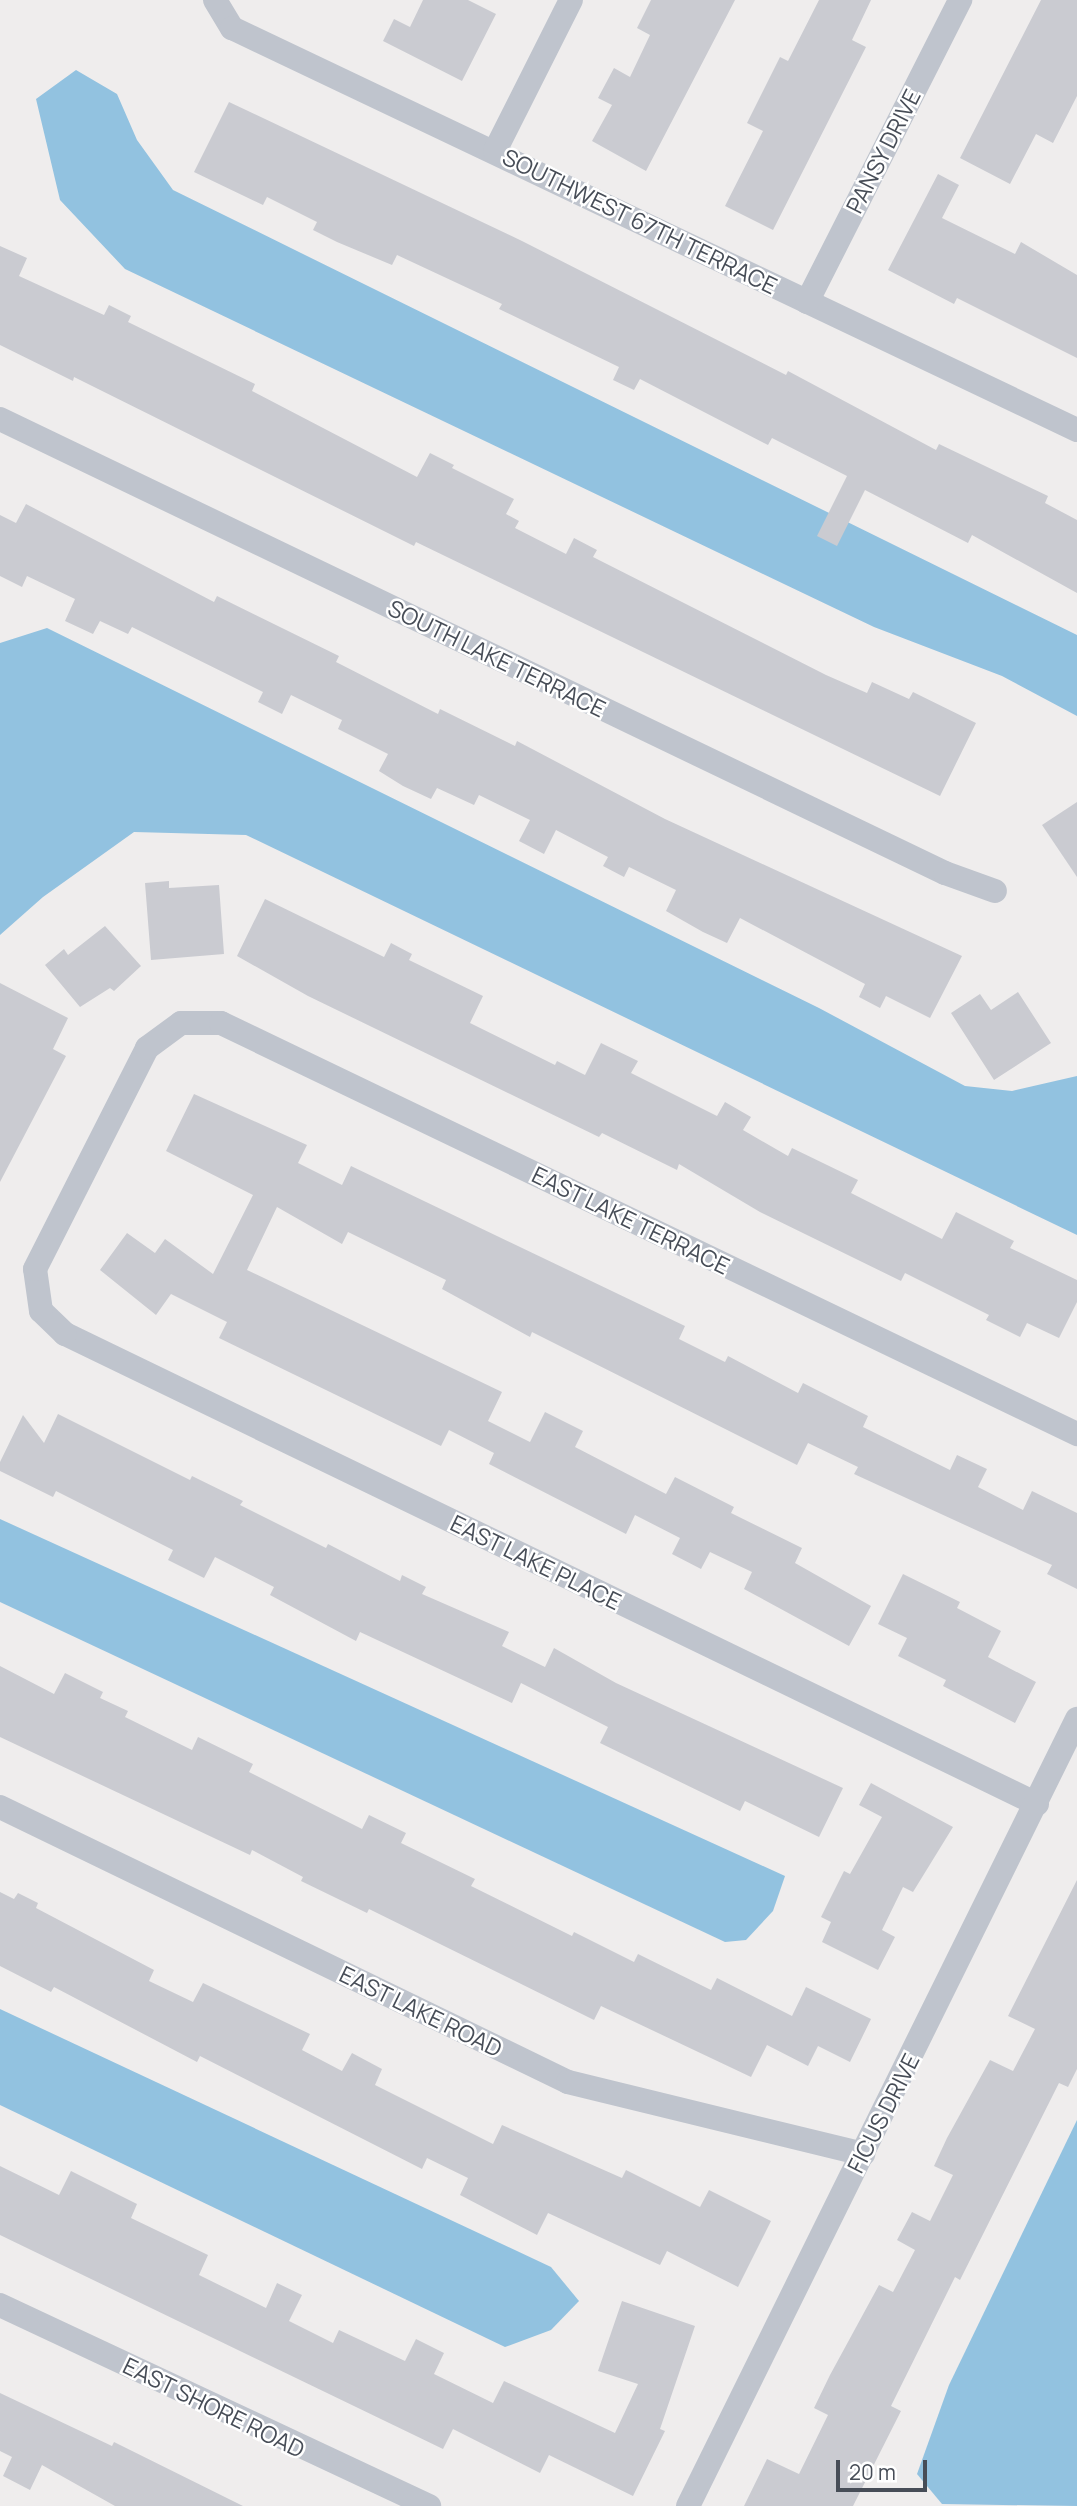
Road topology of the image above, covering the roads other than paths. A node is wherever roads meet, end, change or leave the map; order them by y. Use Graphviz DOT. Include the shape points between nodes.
graph roads {
  1 [pos="215,0"];
  2 [pos="571,0"];
  3 [pos="960,0"];
  4 [pos="495,151"];
  5 [pos="807,302"];
  6 [pos="0,419"];
  7 [pos="1077,430"];
  8 [pos="996,891"];
  9 [pos="41,1311"];
  10 [pos="1077,1434"];
  11 [pos="1077,1719"];
  12 [pos="1037,1804"];
  13 [pos="0,1807"];
  14 [pos="863,2154"];
  15 [pos="0,2305"];
  16 [pos="429,2506"];
  17 [pos="688,2506"];
  1 -- 4 [label="street, SOUTHWEST 67TH TERRACE" via="232,28"];
  2 -- 4 [label="street"];
  3 -- 5 [label="street, PANSY DRIVE"];
  4 -- 5 [label="street, SOUTHWEST 67TH TERRACE"];
  5 -- 7 [label="street, SOUTHWEST 67TH TERRACE"];
  6 -- 8 [label="street, SOUTH LAKE TERRACE" via="944,873"];
  9 -- 10 [label="street, EAST LAKE TERRACE" via="35,1269 147,1048 181,1023 221,1023"];
  9 -- 12 [label="street, EAST LAKE PLACE" via="65,1334"];
  11 -- 12 [label="street, FICUS DRIVE"];
  12 -- 14 [label="street, FICUS DRIVE"];
  13 -- 14 [label="street, EAST LAKE ROAD" via="568,2082"];
  14 -- 17 [label="street, FICUS DRIVE"];
  15 -- 16 [label="street, EAST SHORE ROAD"];
}
